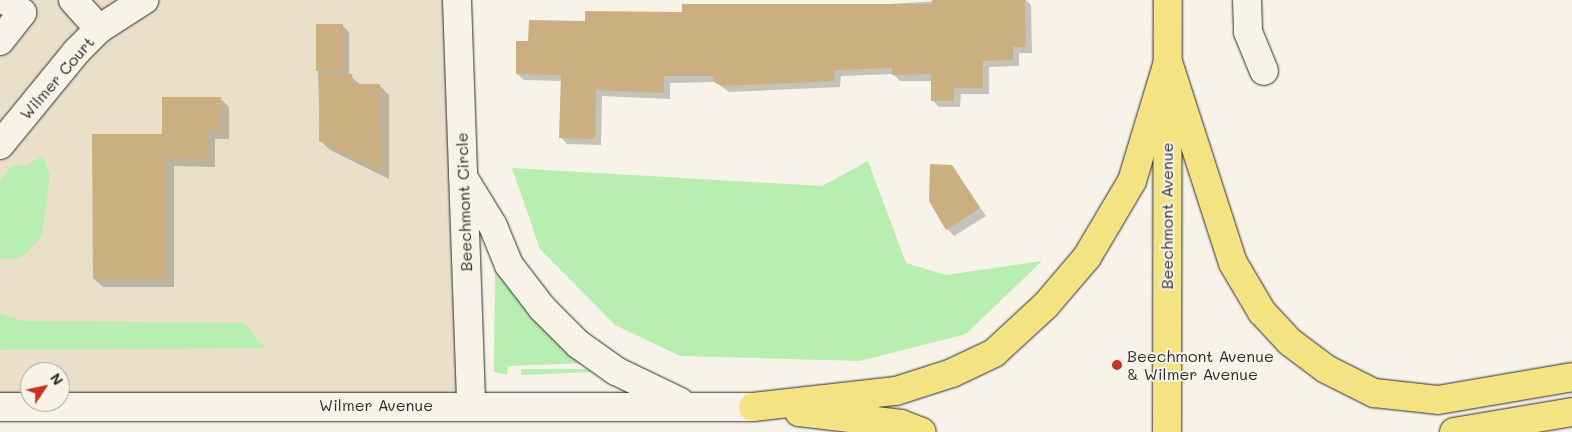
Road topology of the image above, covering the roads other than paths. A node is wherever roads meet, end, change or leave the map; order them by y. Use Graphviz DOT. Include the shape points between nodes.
graph roads {
  1 [pos="6,0"];
  2 [pos="73,0"];
  3 [pos="144,0"];
  4 [pos="457,0"];
  5 [pos="1168,0"];
  6 [pos="1248,0"];
  7 [pos="100,29"];
  8 [pos="0,41"];
  9 [pos="1168,62"];
  10 [pos="1264,72"];
  11 [pos="0,145"];
  12 [pos="463,177"];
  13 [pos="1572,378"];
  14 [pos="471,405"];
  15 [pos="688,406"];
  16 [pos="0,407"];
  17 [pos="753,407"];
  18 [pos="1572,412"];
  19 [pos="922,432"];
  20 [pos="1167,432"];
  21 [pos="1454,432"];
  1 -- 8 [label="street" via="22,13"];
  2 -- 7 [label="street"];
  3 -- 7 [label="street, Wilmer Court"];
  4 -- 12 [label="street, Beechmont Circle"];
  5 -- 9 [label="highway, Beechmont Avenue"];
  6 -- 10 [label="street" via="1248,32"];
  7 -- 11 [label="street, Wilmer Court"];
  9 -- 13 [label="highway" via="1233,263 1262,312 1290,342 1326,369 1374,393 1438,400"];
  9 -- 17 [label="highway" via="1132,180 1087,257 1046,306 994,353 952,373 896,391"];
  9 -- 20 [label="highway, Beechmont Avenue"];
  12 -- 14 [label="street, Beechmont Circle"];
  12 -- 15 [label="street" via="494,226 509,265 542,308 578,344 616,372"];
  14 -- 15 [label="street, Wilmer Avenue"];
  14 -- 16 [label="street, Wilmer Avenue"];
  15 -- 17 [label="street, Wilmer Avenue"];
  17 -- 19 [label="highway" via="901,424"];
  18 -- 21 [label="highway"];
}
